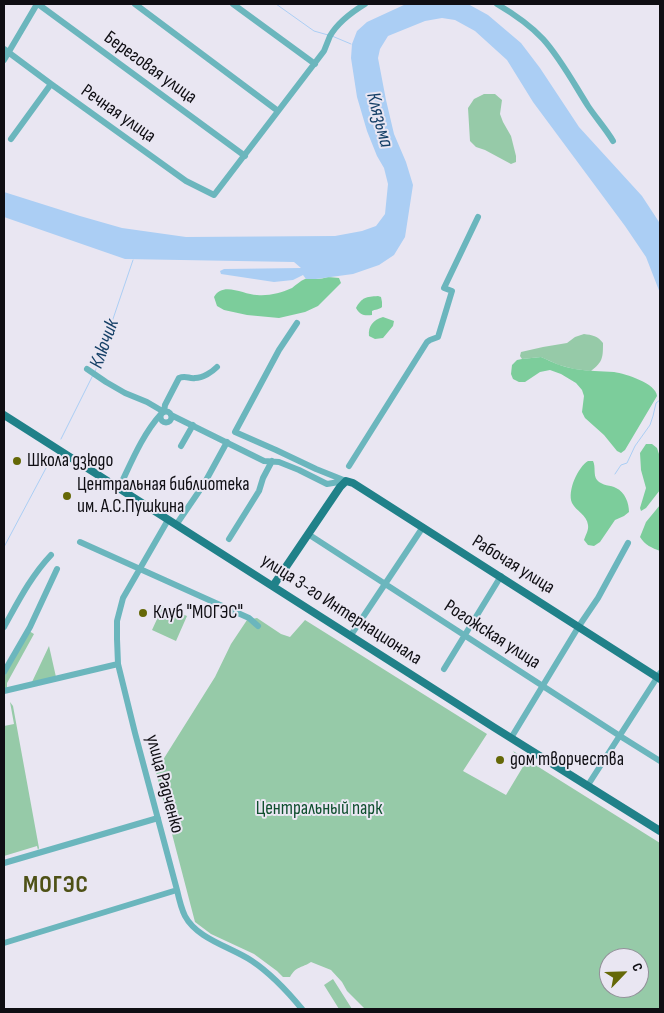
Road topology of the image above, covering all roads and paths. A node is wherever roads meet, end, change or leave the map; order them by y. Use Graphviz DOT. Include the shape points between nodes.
graph roads {
  1 [pos="37,4"];
  2 [pos="135,4"];
  3 [pos="233,4"];
  4 [pos="365,4"];
  5 [pos="498,4"];
  6 [pos="6,51"];
  7 [pos="4,60"];
  8 [pos="315,64"];
  9 [pos="50,84"];
  10 [pos="278,111"];
  11 [pos="11,139"];
  12 [pos="613,141"];
  13 [pos="244,156"];
  14 [pos="478,217"];
  15 [pos="297,324"];
  16 [pos="217,367"];
  17 [pos="87,369"];
  18 [pos="4,415"];
  19 [pos="165,417"];
  20 [pos="191,424"];
  21 [pos="227,442"];
  22 [pos="181,446"];
  23 [pos="272,461"];
  24 [pos="349,466"];
  25 [pos="346,481"];
  26 [pos="119,488"];
  27 [pos="168,520"];
  28 [pos="176,525"];
  29 [pos="423,527"];
  30 [pos="308,534"];
  31 [pos="229,539"];
  32 [pos="80,542"];
  33 [pos="628,543"];
  34 [pos="51,555"];
  35 [pos="57,569"];
  36 [pos="140,569"];
  37 [pos="501,576"];
  38 [pos="384,584"];
  39 [pos="274,586"];
  40 [pos="258,626"];
  41 [pos="579,626"];
  42 [pos="4,627"];
  43 [pos="351,635"];
  44 [pos="465,635"];
  45 [pos="118,664"];
  46 [pos="444,669"];
  47 [pos="4,672"];
  48 [pos="659,677"];
  49 [pos="542,685"];
  50 [pos="4,691"];
  51 [pos="620,736"];
  52 [pos="511,738"];
  53 [pos="660,761"];
  54 [pos="588,785"];
  55 [pos="158,818"];
  56 [pos="660,831"];
  57 [pos="4,863"];
  58 [pos="177,890"];
  59 [pos="4,943"];
  60 [pos="302,1009"];
  1 -- 6 [label="street"];
  1 -- 13 [label="street, Береговая улица"];
  2 -- 10 [label="street"];
  3 -- 8 [label="street"];
  4 -- 8 [label="street" via="335,27"];
  5 -- 12 [label="street" via="546,43"];
  6 -- 7 [label="street"];
  6 -- 9 [label="street, Речная улица"];
  8 -- 10 [label="street"];
  9 -- 11 [label="street"];
  9 -- 13 [label="street, Речная улица" via="186,181 214,196"];
  10 -- 13 [label="street"];
  14 -- 24 [label="street" via="444,288 452,292 438,337 427,342"];
  15 -- 25 [label="street" via="279,350 235,432"];
  16 -- 19 [label="street" via="198,378 179,378 165,405"];
  17 -- 19 [label="street" via="125,393 147,402"];
  18 -- 26 [label="main road, улица 3-го Интернационала"];
  19 -- 20 [label="street"];
  19 -- 26 [label="street" via="154,422"];
  20 -- 21 [label="street"];
  20 -- 22 [label="street"];
  21 -- 23 [label="street" via="264,461"];
  21 -- 28 [label="street"];
  23 -- 25 [label="street" via="327,484"];
  23 -- 31 [label="street" via="259,491"];
  25 -- 29 [label="main road, Рабочая улица"];
  25 -- 30 [label="main road"];
  26 -- 27 [label="main road, улица 3-го Интернационала"];
  27 -- 28 [label="main road, улица 3-го Интернационала"];
  27 -- 36 [label="street, улица Радченко"];
  28 -- 39 [label="main road, улица 3-го Интернационала"];
  29 -- 37 [label="main road, Рабочая улица"];
  29 -- 38 [label="street"];
  30 -- 38 [label="street, Рогожская улица"];
  30 -- 39 [label="main road"];
  32 -- 36 [label="street"];
  33 -- 41 [label="street"];
  34 -- 42 [label="street" via="30,581"];
  35 -- 47 [label="street" via="30,627"];
  36 -- 40 [label="street" via="249,618"];
  36 -- 45 [label="street, улица Радченко" via="123,598 117,621"];
  37 -- 41 [label="main road, Рабочая улица"];
  37 -- 44 [label="street"];
  38 -- 43 [label="street"];
  38 -- 44 [label="street, Рогожская улица"];
  39 -- 43 [label="main road, улица 3-го Интернационала"];
  41 -- 48 [label="main road, Рабочая улица"];
  41 -- 49 [label="street"];
  43 -- 52 [label="main road, улица 3-го Интернационала"];
  44 -- 46 [label="street"];
  44 -- 49 [label="street, Рогожская улица"];
  45 -- 50 [label="street"];
  45 -- 55 [label="street, улица Радченко"];
  48 -- 51 [label="street"];
  49 -- 51 [label="street, Рогожская улица"];
  49 -- 52 [label="street"];
  51 -- 53 [label="street, Рогожская улица"];
  51 -- 54 [label="street"];
  52 -- 54 [label="main road, улица 3-го Интернационала"];
  54 -- 56 [label="main road, улица 3-го Интернационала"];
  55 -- 57 [label="street"];
  55 -- 58 [label="street, улица Радченко"];
  58 -- 59 [label="street"];
  58 -- 60 [label="street, улица Радченко" via="184,913 195,929 259,966"];
}
